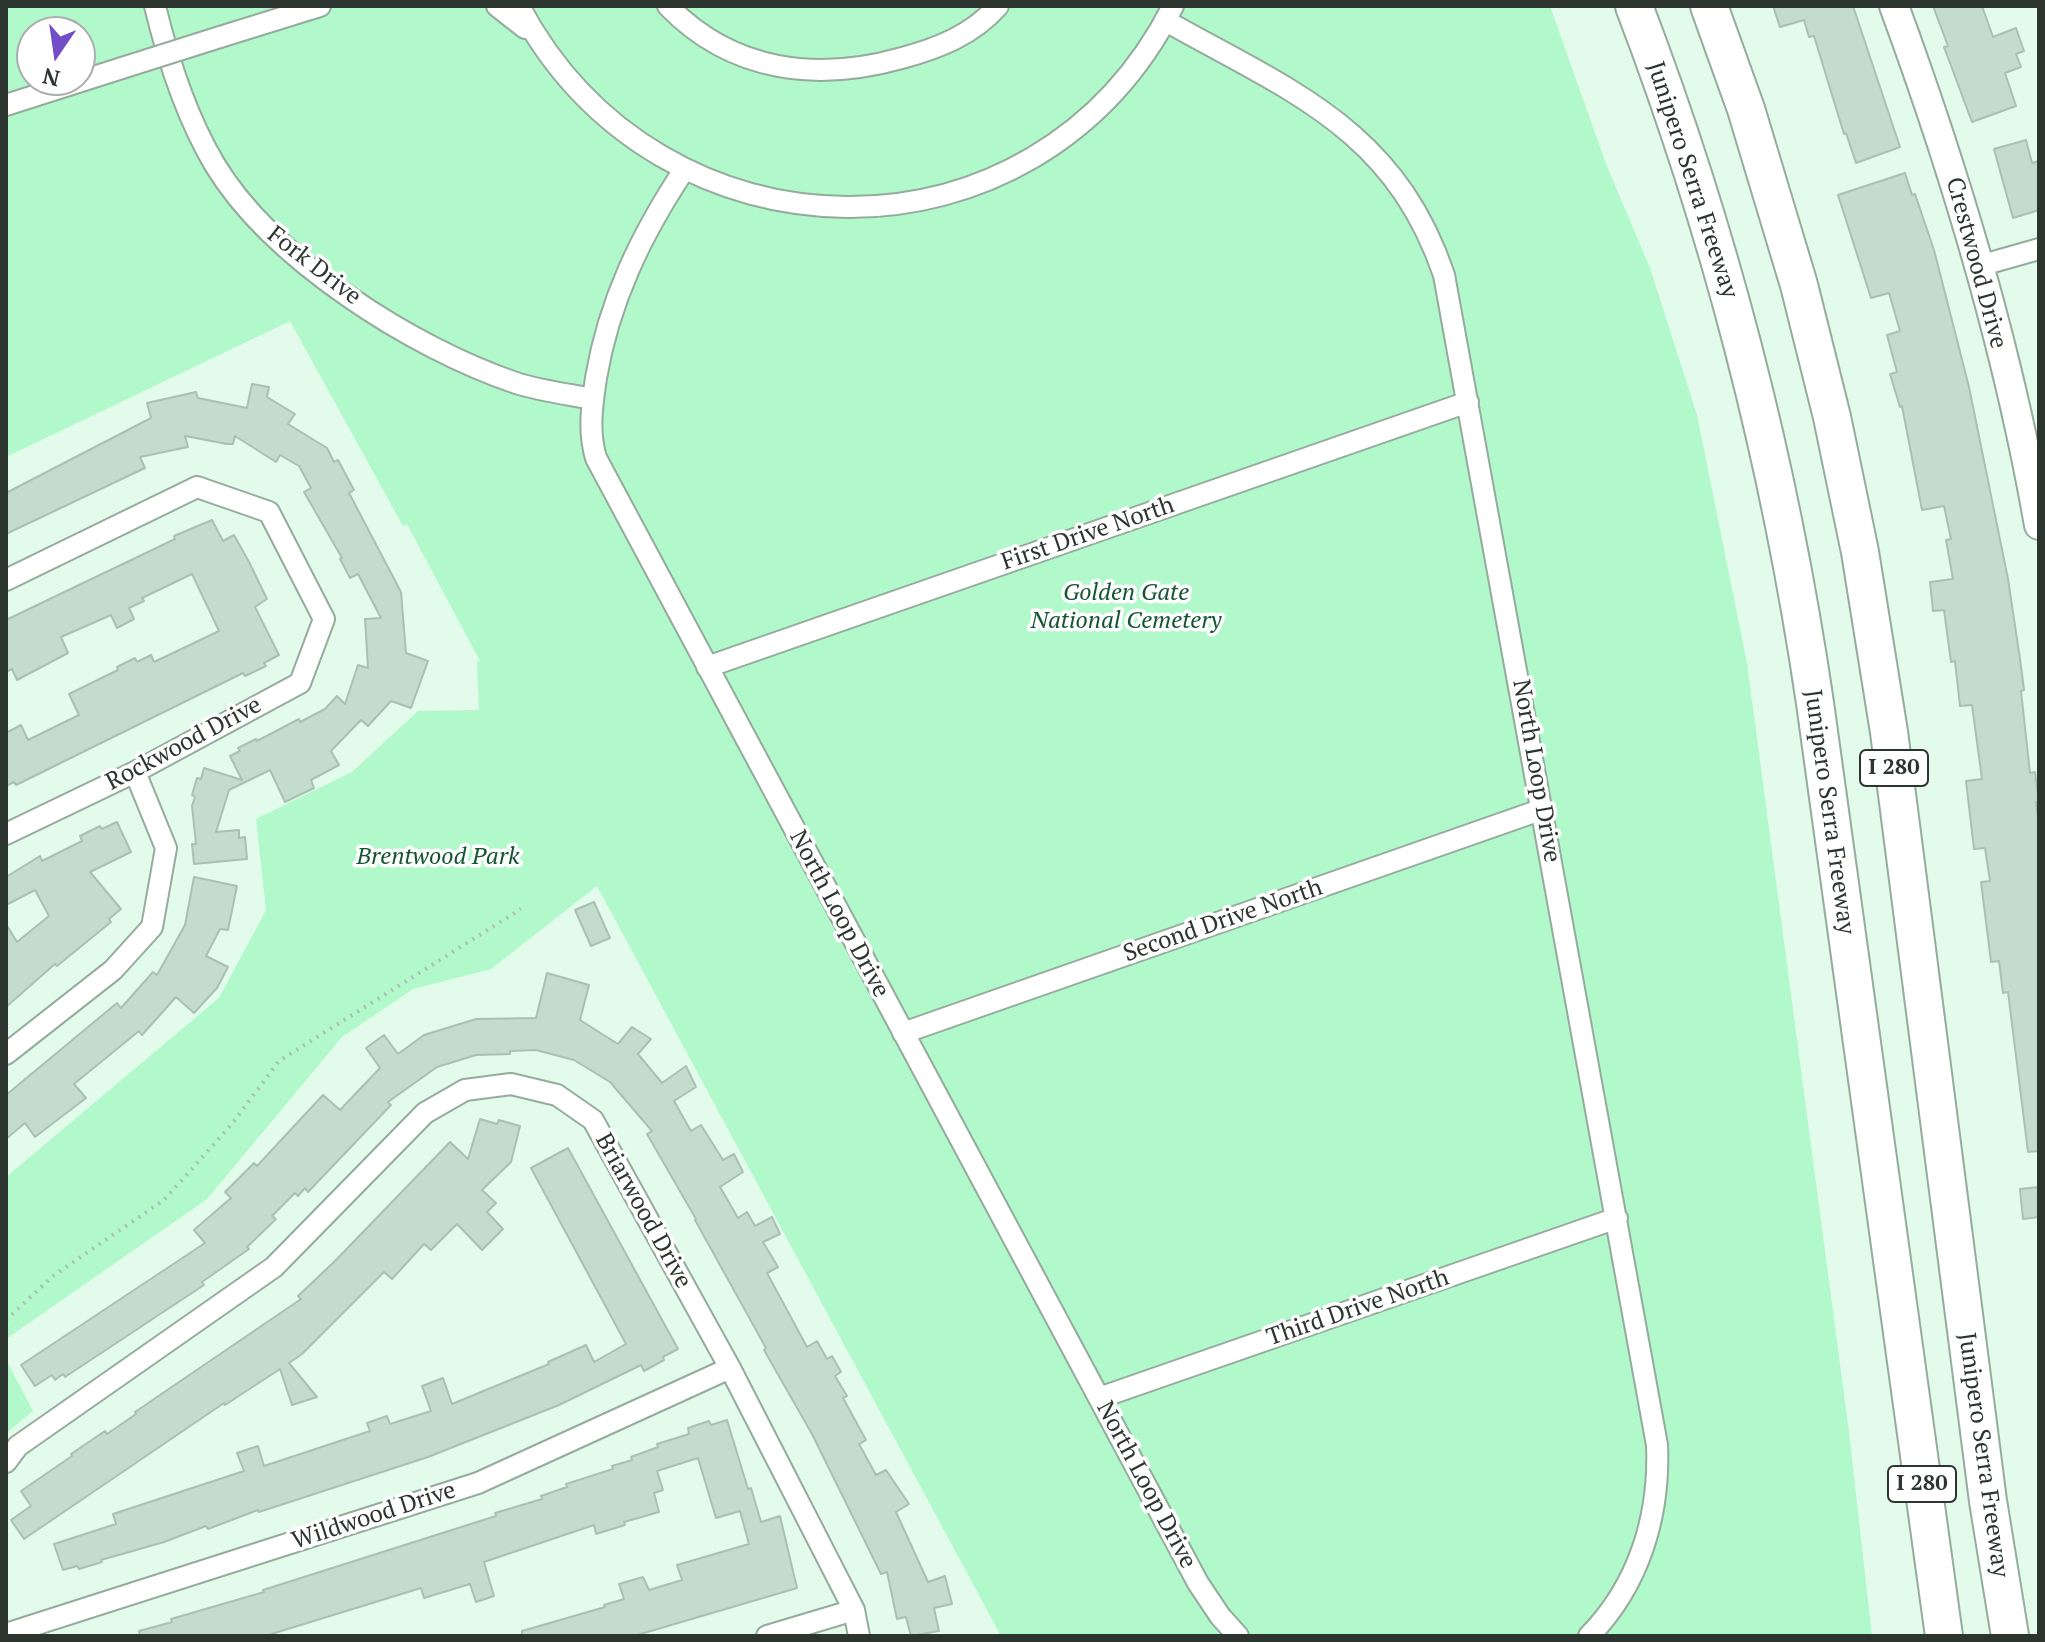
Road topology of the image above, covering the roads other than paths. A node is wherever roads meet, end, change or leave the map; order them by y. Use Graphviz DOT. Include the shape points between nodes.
graph roads {
  1 [pos="155,6"];
  2 [pos="320,6"];
  3 [pos="497,6"];
  4 [pos="519,6"];
  5 [pos="668,6"];
  6 [pos="998,6"];
  7 [pos="1634,6"];
  8 [pos="1709,6"];
  9 [pos="1894,6"];
  10 [pos="1170,13"];
  11 [pos="544,49"];
  12 [pos="6,105"];
  13 [pos="684,170"];
  14 [pos="2039,249"];
  15 [pos="1979,266"];
  16 [pos="593,399"];
  17 [pos="1468,402"];
  18 [pos="2039,525"];
  19 [pos="6,580"];
  20 [pos="707,667"];
  21 [pos="135,772"];
  22 [pos="1543,809"];
  23 [pos="6,834"];
  24 [pos="903,1033"];
  25 [pos="6,1054"];
  26 [pos="1617,1218"];
  27 [pos="730,1368"];
  28 [pos="1099,1398"];
  29 [pos="6,1462"];
  30 [pos="1995,1547"];
  31 [pos="854,1610"];
  32 [pos="6,1634"];
  33 [pos="767,1636"];
  34 [pos="859,1636"];
  35 [pos="1238,1636"];
  36 [pos="1589,1636"];
  37 [pos="1944,1636"];
  38 [pos="2010,1636"];
  39 [pos="2024,1636"];
  1 -- 16 [label="street, Fork Drive" via="182,94 215,164 281,244 331,284 449,354 517,383"];
  2 -- 12 [label="street, bridge"];
  3 -- 11 [label="street"];
  4 -- 11 [label="street"];
  5 -- 6 [label="street" via="706,37 739,54 776,66 828,72 943,45 974,28"];
  7 -- 37 [label="highway, Junipero Serra Freeway / I 280" via="1724,276 1792,564"];
  8 -- 30 [label="highway, Junipero Serra Freeway / I 280" via="1799,285 1863,567"];
  9 -- 15 [label="street, Crestwood Drive"];
  10 -- 13 [label="street" via="1131,72 1087,118 1020,166 956,191 886,206 802,205 739,192"];
  10 -- 17 [label="street, North Loop Drive" via="1328,114 1389,170 1422,221 1444,275"];
  11 -- 13 [label="street" via="613,124"];
  13 -- 16 [label="street, North Loop Drive" via="625,275"];
  14 -- 15 [label="street"];
  15 -- 18 [label="street, Crestwood Drive"];
  16 -- 20 [label="street, North Loop Drive" via="596,458"];
  17 -- 20 [label="street, First Drive North"];
  17 -- 22 [label="street, North Loop Drive"];
  19 -- 21 [label="street, Rockwood Drive" via="197,487 269,512 324,619 300,683"];
  20 -- 24 [label="street, North Loop Drive"];
  21 -- 23 [label="street, Rockwood Drive"];
  21 -- 25 [label="street" via="166,848 152,927 113,970"];
  22 -- 24 [label="street, Second Drive North"];
  22 -- 26 [label="street, North Loop Drive"];
  24 -- 28 [label="street, North Loop Drive"];
  26 -- 28 [label="street, Third Drive North"];
  26 -- 36 [label="street, North Loop Drive" via="1655,1422 1657,1493 1635,1568"];
  27 -- 29 [label="street, Briarwood Drive" via="593,1120 557,1095 511,1084 465,1090 425,1113 274,1267 18,1446"];
  27 -- 31 [label="street, Briarwood Drive"];
  27 -- 32 [label="street, Wildwood Drive" via="478,1483"];
  28 -- 35 [label="street, North Loop Drive" via="1198,1583"];
  30 -- 38 [label="highway, Junipero Serra Freeway / I 280"];
  30 -- 39 [label="highway"];
  31 -- 33 [label="street"];
  31 -- 34 [label="street, Briarwood Drive"];
}
